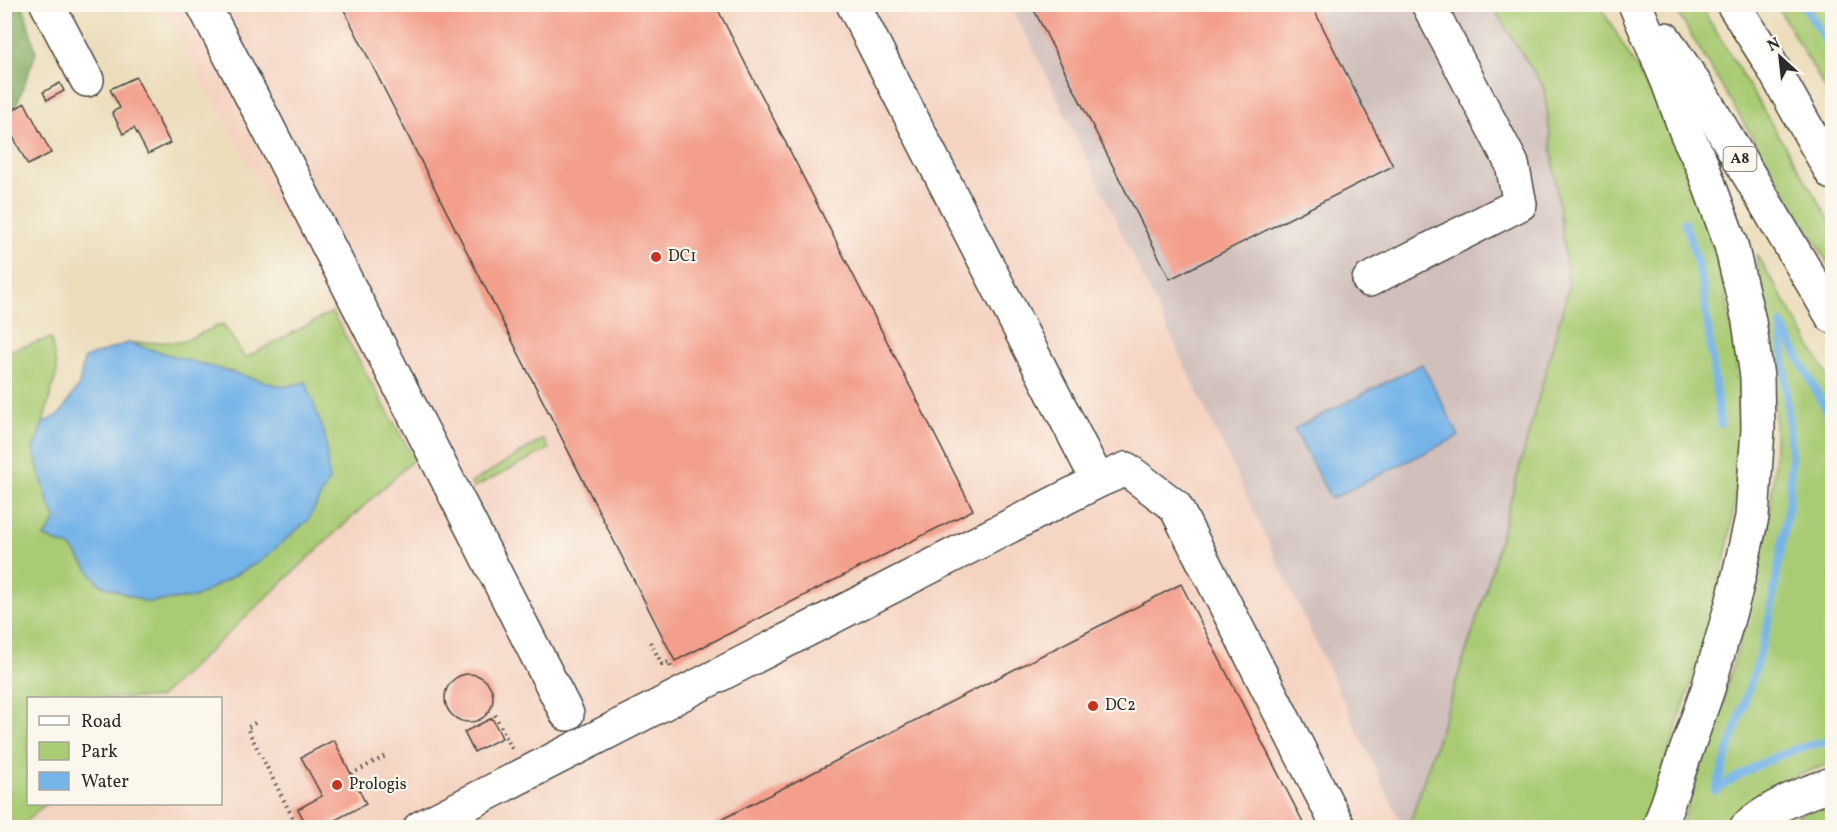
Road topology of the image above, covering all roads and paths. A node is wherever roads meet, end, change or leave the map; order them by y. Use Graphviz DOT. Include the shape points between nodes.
graph roads {
  1 [pos="47,4"];
  2 [pos="203,4"];
  3 [pos="853,4"];
  4 [pos="1428,4"];
  5 [pos="1635,4"];
  6 [pos="1643,4"];
  7 [pos="1733,4"];
  8 [pos="87,80"];
  9 [pos="1833,173"];
  10 [pos="1369,280"];
  11 [pos="1833,316"];
  12 [pos="1098,481"];
  13 [pos="567,714"];
  14 [pos="495,715"];
  15 [pos="255,723"];
  16 [pos="386,756"];
  17 [pos="351,774"];
  18 [pos="525,774"];
  19 [pos="1833,784"];
  20 [pos="298,828"];
  21 [pos="420,828"];
  22 [pos="1340,828"];
  23 [pos="1659,828"];
  24 [pos="1746,828"];
  1 -- 8 [label="main road"];
  2 -- 13 [label="main road"];
  3 -- 12 [label="main road"];
  4 -- 10 [label="main road" via="1512,164 1520,204"];
  5 -- 23 [label="main road" via="1731,245 1757,377 1752,517 1708,689"];
  6 -- 11 [label="main road, A8"];
  7 -- 9 [label="main road"];
  12 -- 18 [label="main road"];
  12 -- 22 [label="main road" via="1126,469 1175,506"];
  14 -- 18 [label="path"];
  15 -- 20 [label="path" via="247,728"];
  16 -- 17 [label="path"];
  18 -- 21 [label="main road"];
  19 -- 24 [label="main road" via="1777,807"];
}
